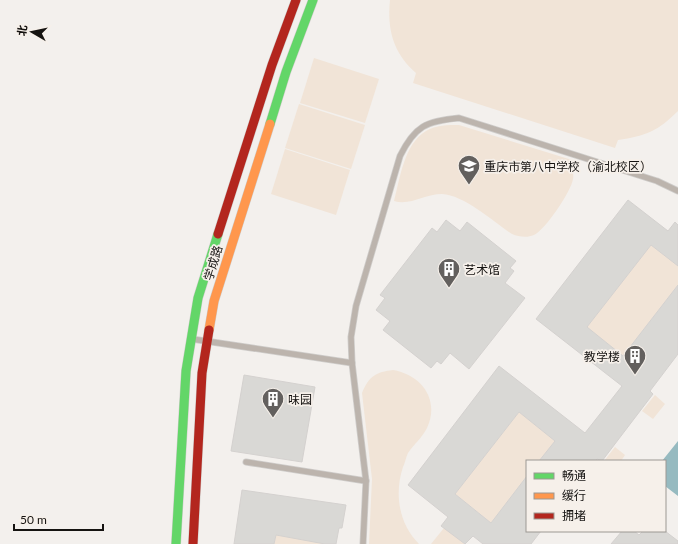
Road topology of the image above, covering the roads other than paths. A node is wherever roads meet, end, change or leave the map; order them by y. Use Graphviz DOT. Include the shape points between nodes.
graph roads {
  1 [pos="296,0"];
  2 [pos="313,0"];
  3 [pos="678,191"];
  4 [pos="191,338"];
  5 [pos="208,341"];
  6 [pos="352,363"];
  7 [pos="246,462"];
  8 [pos="366,481"];
  9 [pos="176,544"];
  10 [pos="193,544"];
  11 [pos="363,544"];
  1 -- 4 [label="main road, 学成路" via="272,65 198,298"];
  2 -- 5 [label="main road, 学成路" via="286,72 214,301"];
  3 -- 6 [label="lane" via="657,181 459,118 438,120 422,126 409,138 400,156 356,306"];
  4 -- 5 [label="lane"];
  4 -- 9 [label="main road, 学成路" via="186,371"];
  5 -- 6 [label="lane"];
  5 -- 10 [label="main road, 学成路" via="202,373"];
  6 -- 8 [label="lane"];
  7 -- 8 [label="lane"];
  8 -- 11 [label="lane"];
}
